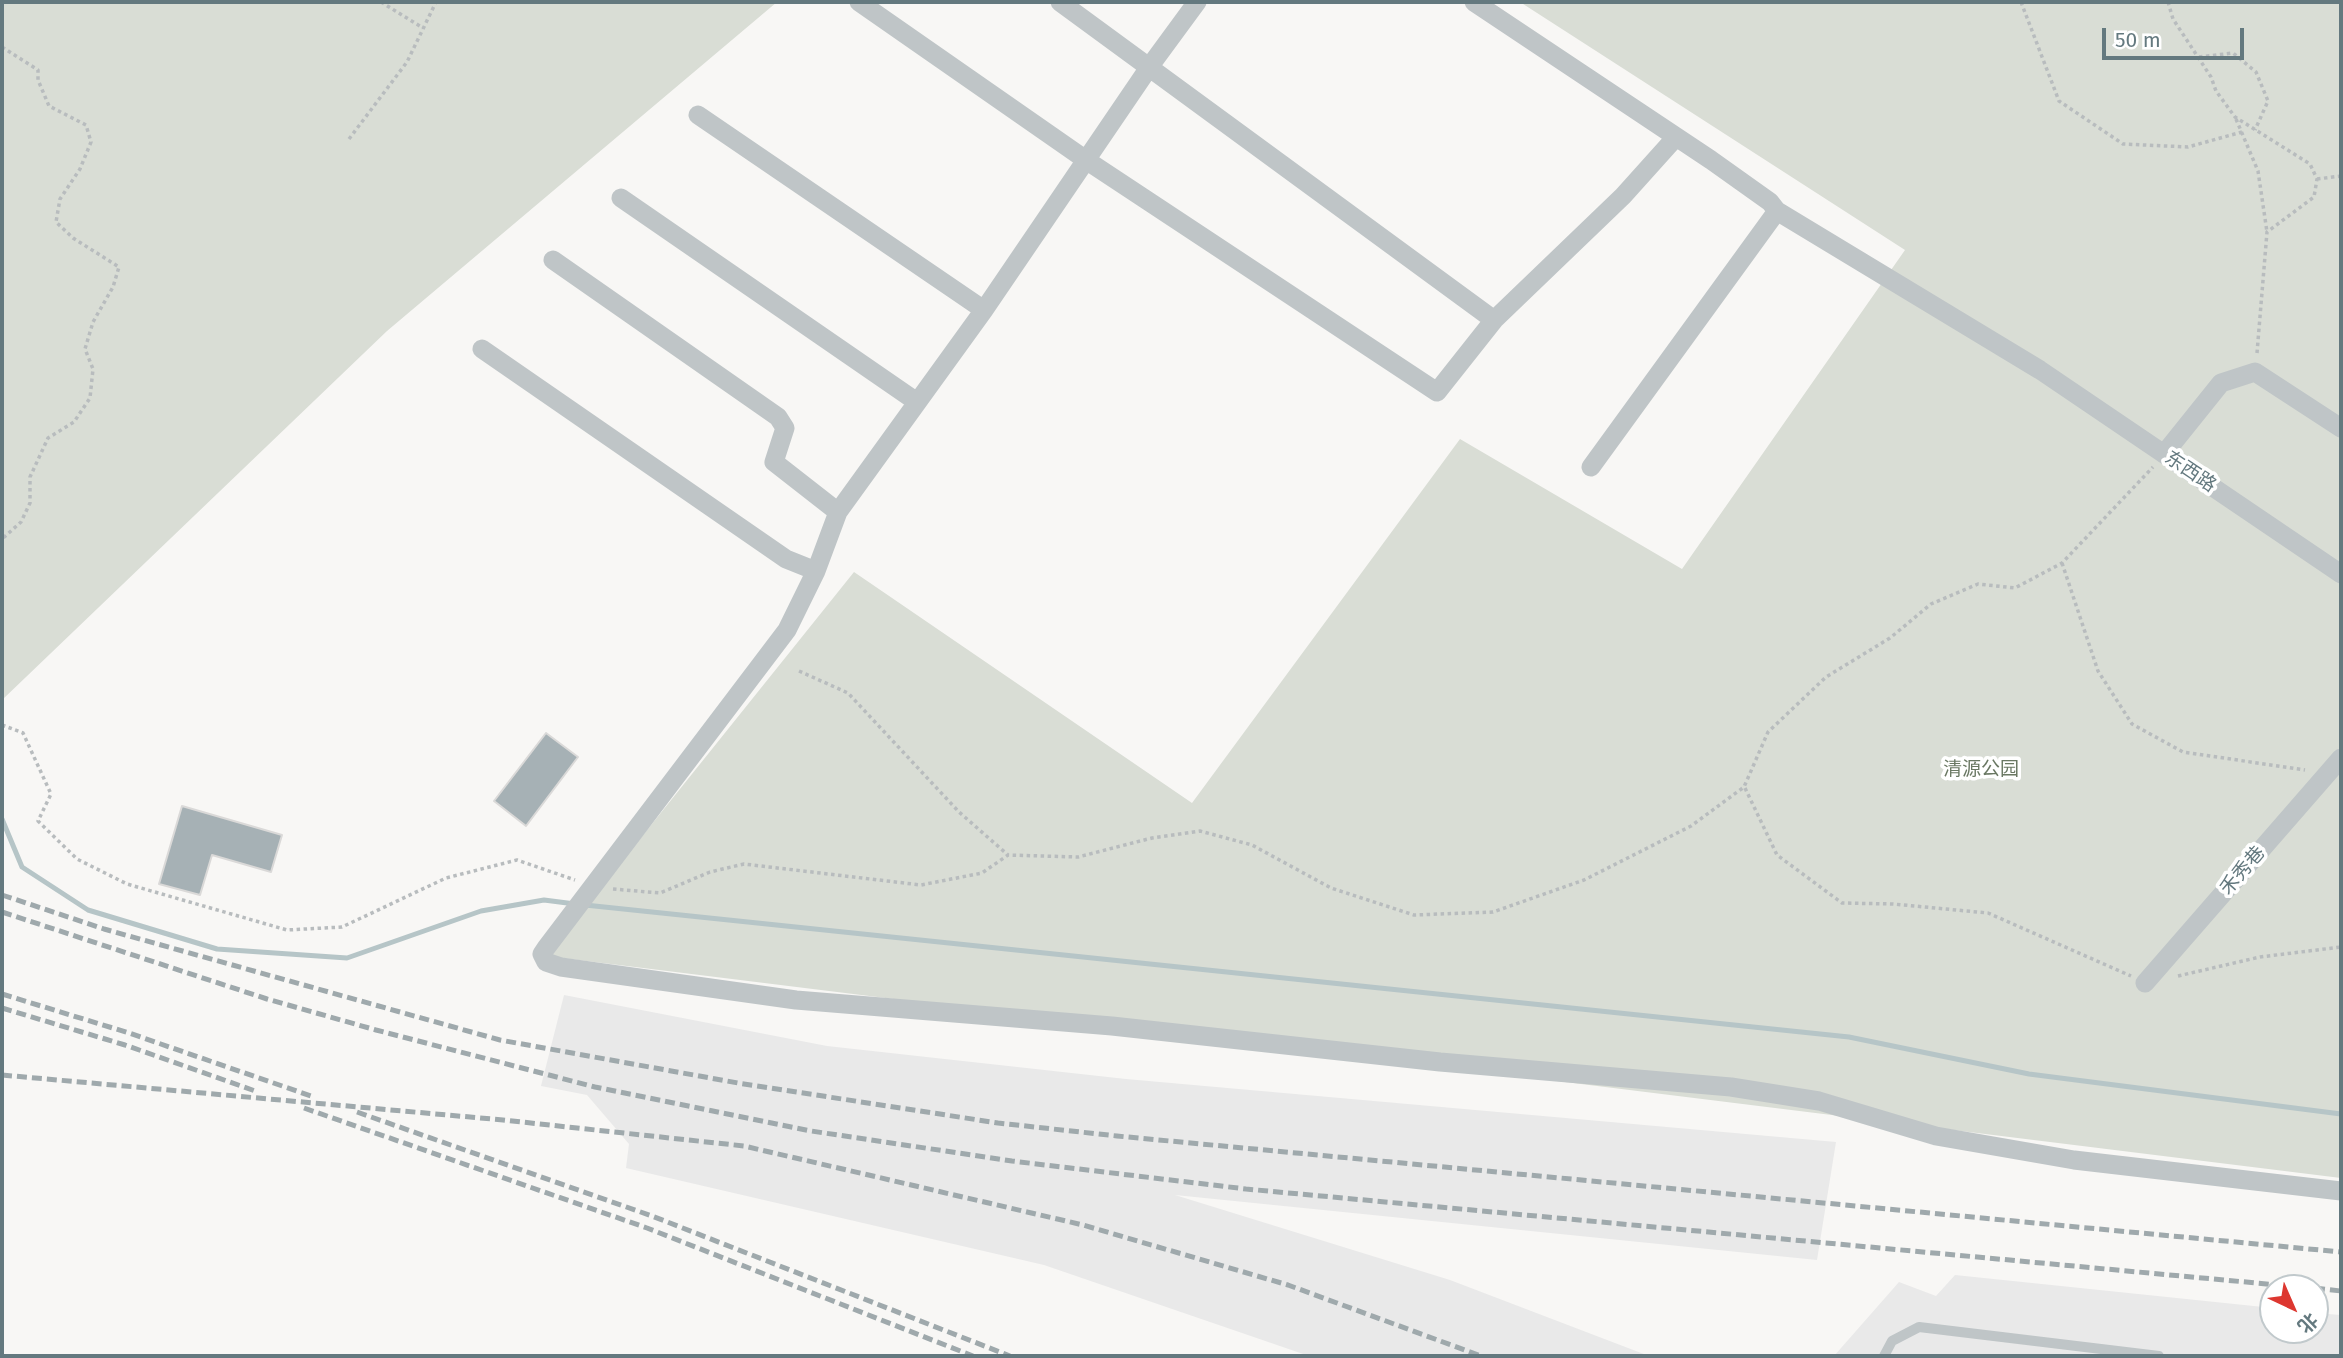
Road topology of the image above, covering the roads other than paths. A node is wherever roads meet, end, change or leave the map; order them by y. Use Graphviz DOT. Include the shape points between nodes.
graph roads {
  1 [pos="859,2"];
  2 [pos="1060,2"];
  3 [pos="1198,2"];
  4 [pos="1474,2"];
  5 [pos="1150,66"];
  6 [pos="698,115"];
  7 [pos="1676,137"];
  8 [pos="1086,160"];
  9 [pos="621,198"];
  10 [pos="1777,211"];
  11 [pos="553,260"];
  12 [pos="984,310"];
  13 [pos="1494,320"];
  14 [pos="482,349"];
  15 [pos="917,402"];
  16 [pos="2341,428"];
  17 [pos="2164,454"];
  18 [pos="1591,467"];
  19 [pos="838,512"];
  20 [pos="816,571"];
  21 [pos="2341,574"];
  22 [pos="2341,758"];
  23 [pos="2145,983"];
  24 [pos="2341,1191"];
  25 [pos="1884,1356"];
  26 [pos="2158,1356"];
  1 -- 8 [label="street"];
  2 -- 5 [label="street"];
  3 -- 5 [label="street"];
  4 -- 7 [label="street, 东西路"];
  5 -- 8 [label="street"];
  5 -- 13 [label="street"];
  6 -- 12 [label="street"];
  7 -- 10 [label="street, 东西路"];
  7 -- 13 [label="street" via="1623,196"];
  8 -- 12 [label="street"];
  8 -- 13 [label="street" via="1437,392"];
  9 -- 15 [label="street"];
  10 -- 17 [label="street, 东西路" via="2040,370"];
  10 -- 18 [label="street"];
  11 -- 19 [label="street" via="778,417 785,428 774,462"];
  12 -- 15 [label="street"];
  14 -- 20 [label="street" via="786,559"];
  15 -- 19 [label="street"];
  16 -- 17 [label="street" via="2255,372 2221,383"];
  17 -- 21 [label="street, 东西路"];
  19 -- 20 [label="street"];
  20 -- 24 [label="street" via="787,629 546,948 542,954 546,962 796,1000 1731,1087 1819,1101 1936,1136 2074,1160"];
  22 -- 23 [label="street, 禾秀巷"];
  25 -- 26 [label="lane" via="1892,1341 1919,1327"];
}
